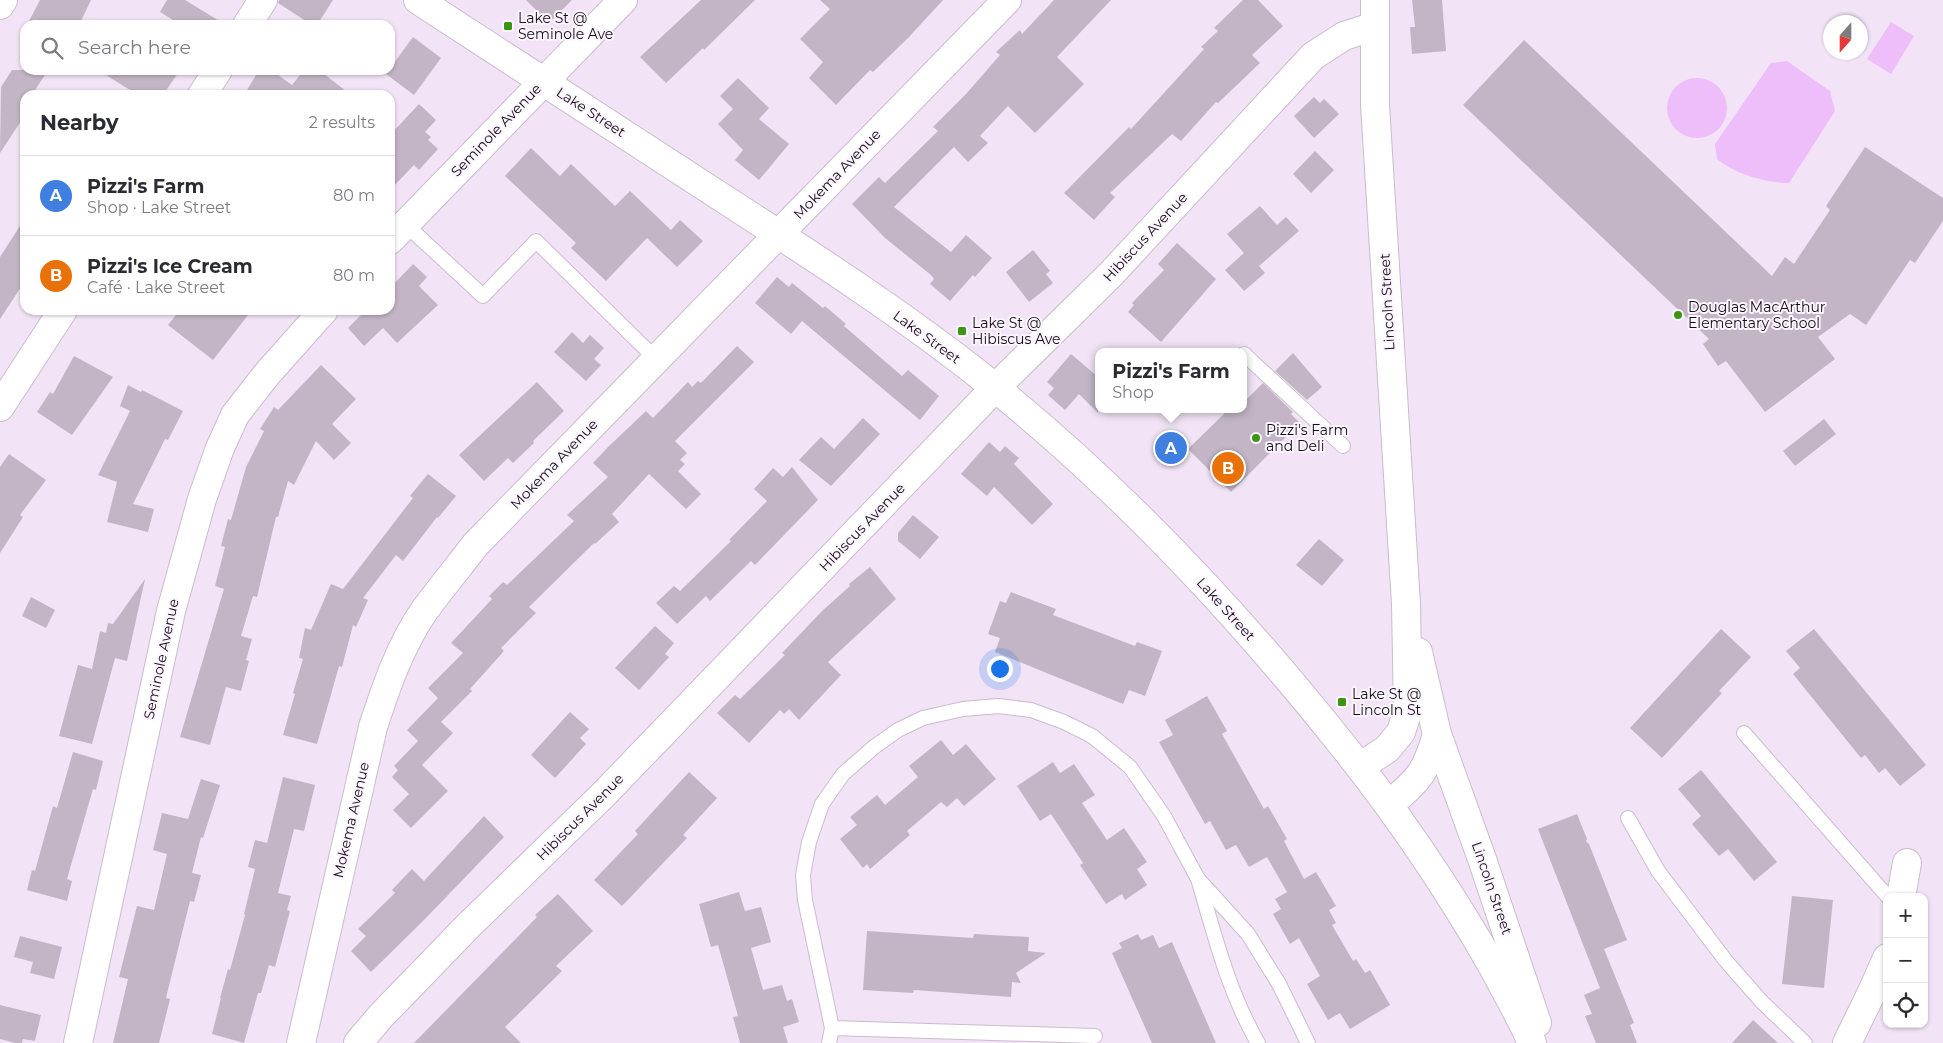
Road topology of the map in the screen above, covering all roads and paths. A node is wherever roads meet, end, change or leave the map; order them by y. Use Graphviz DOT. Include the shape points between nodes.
graph roads {
  1 [pos="3,0"];
  2 [pos="263,0"];
  3 [pos="418,0"];
  4 [pos="623,0"];
  5 [pos="1007,0"];
  6 [pos="0,5"];
  7 [pos="1375,13"];
  8 [pos="250,20"];
  9 [pos="215,75"];
  10 [pos="543,81"];
  11 [pos="205,90"];
  12 [pos="398,232"];
  13 [pos="779,234"];
  14 [pos="60,315"];
  15 [pos="320,315"];
  16 [pos="1247,357"];
  17 [pos="656,359"];
  18 [pos="996,388"];
  19 [pos="0,407"];
  20 [pos="1343,446"];
  21 [pos="1406,604"];
  22 [pos="1744,733"];
  23 [pos="1437,734"];
  24 [pos="1360,767"];
  25 [pos="1389,805"];
  26 [pos="1628,818"];
  27 [pos="1907,863"];
  28 [pos="1198,879"];
  29 [pos="1884,893"];
  30 [pos="1902,893"];
  31 [pos="1883,968"];
  32 [pos="832,1028"];
  33 [pos="1095,1036"];
  34 [pos="78,1043"];
  35 [pos="301,1043"];
  36 [pos="358,1043"];
  37 [pos="829,1043"];
  38 [pos="1258,1043"];
  39 [pos="1308,1043"];
  40 [pos="1532,1043"];
  41 [pos="1544,1043"];
  42 [pos="1805,1043"];
  43 [pos="1848,1043"];
  1 -- 6 [label="street"];
  2 -- 8 [label="street"];
  3 -- 10 [label="street, Lake Street"];
  4 -- 10 [label="street, Seminole Avenue"];
  5 -- 13 [label="street, Mokema Avenue"];
  7 -- 18 [label="street, Hibiscus Avenue" via="1314,56 1110,274"];
  7 -- 21 [label="street, Lincoln Street" via="1375,105"];
  9 -- 11 [label="street"];
  10 -- 12 [label="street, Seminole Avenue"];
  10 -- 13 [label="street, Lake Street"];
  12 -- 17 [label="lane" via="483,296 536,241"];
  13 -- 17 [label="street, Mokema Avenue"];
  13 -- 18 [label="street, Lake Street"];
  14 -- 19 [label="street"];
  15 -- 34 [label="street, Seminole Avenue" via="235,415 202,499 170,611"];
  16 -- 20 [label="lane"];
  17 -- 35 [label="street, Mokema Avenue" via="476,544 423,612 404,646 373,727"];
  18 -- 24 [label="street, Lake Street" via="1103,484 1190,570 1302,695"];
  18 -- 36 [label="street, Hibiscus Avenue" via="730,666 468,926"];
  21 -- 23 [label="street, Lincoln Street"];
  21 -- 24 [label="street, Lincoln Street" via="1408,710 1401,732 1387,749"];
  22 -- 29 [label="lane"];
  23 -- 25 [label="street, Lincoln Street" via="1424,772"];
  23 -- 41 [label="street, Lincoln Street"];
  24 -- 25 [label="street"];
  25 -- 40 [label="street" via="1474,934"];
  26 -- 42 [label="lane" via="1658,871 1726,961 1762,1002"];
  27 -- 30 [label="street"];
  28 -- 32 [label="lane" via="1164,816 1130,767 1092,736 1031,710 998,706 963,709 923,718 898,730 843,774 822,804 809,842 803,875 805,900"];
  28 -- 38 [label="lane" via="1223,966"];
  28 -- 39 [label="lane" via="1248,934 1279,984"];
  31 -- 43 [label="street"];
  32 -- 33 [label="lane"];
  32 -- 37 [label="lane"];
}
